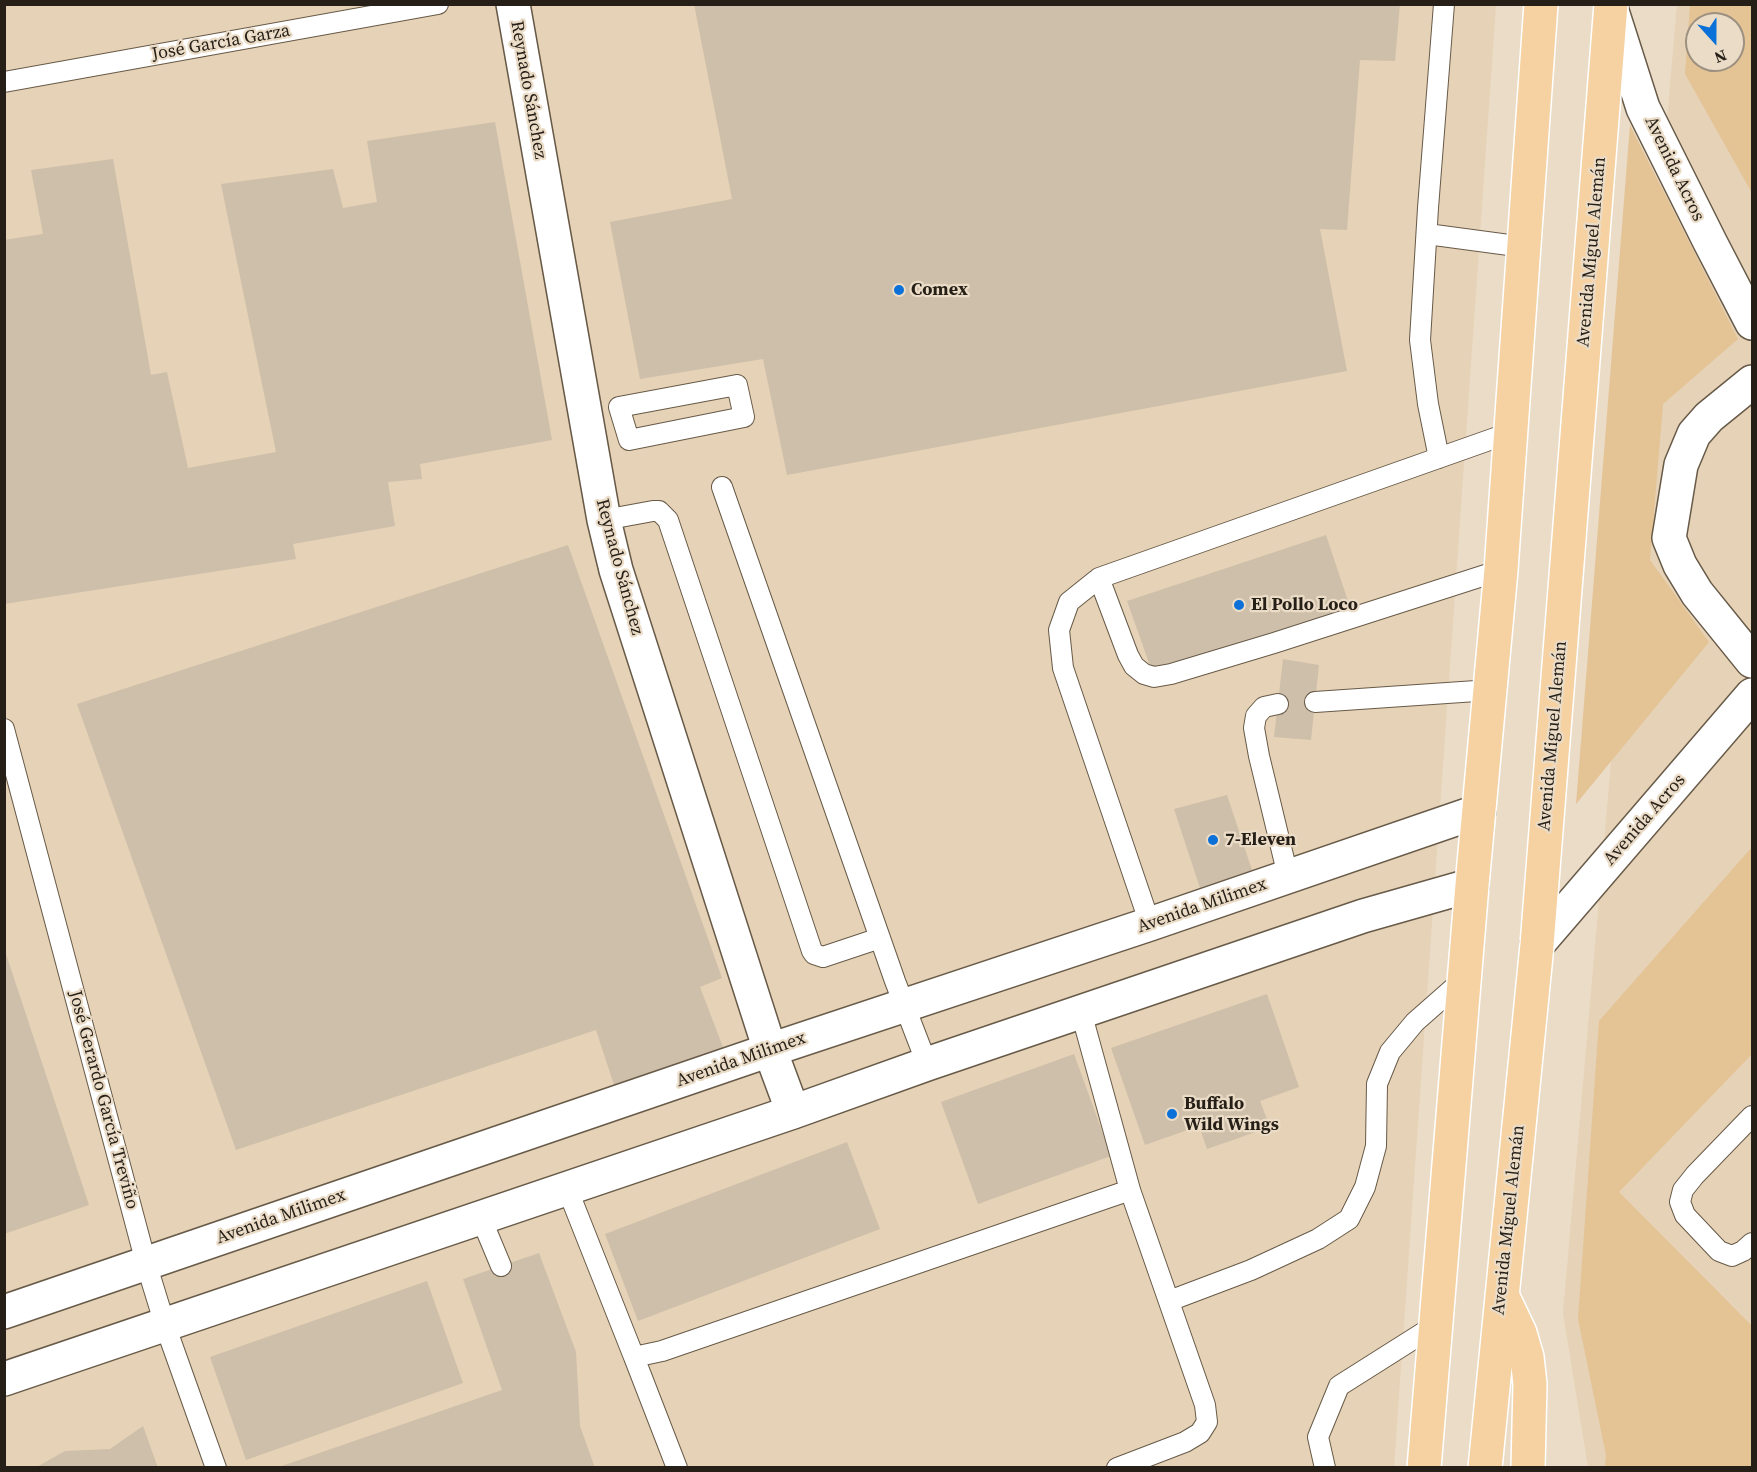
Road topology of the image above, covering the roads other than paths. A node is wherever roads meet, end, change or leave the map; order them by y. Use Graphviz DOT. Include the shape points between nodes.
graph roads {
  1 [pos="438,4"];
  2 [pos="513,4"];
  3 [pos="1444,4"];
  4 [pos="1541,4"];
  5 [pos="1611,7"];
  6 [pos="4,82"];
  7 [pos="1426,234"];
  8 [pos="1524,247"];
  9 [pos="1752,323"];
  10 [pos="1752,382"];
  11 [pos="624,422"];
  12 [pos="588,427"];
  13 [pos="1512,432"];
  14 [pos="1439,458"];
  15 [pos="722,487"];
  16 [pos="604,520"];
  17 [pos="1501,570"];
  18 [pos="1098,578"];
  19 [pos="1752,661"];
  20 [pos="1491,690"];
  21 [pos="1752,695"];
  22 [pos="1315,702"];
  23 [pos="1278,704"];
  24 [pos="4,729"];
  25 [pos="1479,811"];
  26 [pos="1288,876"];
  27 [pos="1472,885"];
  28 [pos="1150,924"];
  29 [pos="880,938"];
  30 [pos="1537,945"];
  31 [pos="1465,978"];
  32 [pos="904,1006"];
  33 [pos="1081,1012"];
  34 [pos="770,1050"];
  35 [pos="927,1064"];
  36 [pos="793,1112"];
  37 [pos="1752,1116"];
  38 [pos="567,1188"];
  39 [pos="1130,1190"];
  40 [pos="481,1218"];
  41 [pos="1752,1243"];
  42 [pos="146,1263"];
  43 [pos="501,1266"];
  44 [pos="1502,1295"];
  45 [pos="1169,1301"];
  46 [pos="4,1312"];
  47 [pos="1437,1324"];
  48 [pos="165,1325"];
  49 [pos="634,1357"];
  50 [pos="4,1379"];
  51 [pos="216,1467"];
  52 [pos="676,1467"];
  53 [pos="1117,1467"];
  54 [pos="1325,1467"];
  55 [pos="1424,1467"];
  56 [pos="1485,1467"];
  57 [pos="1528,1467"];
  1 -- 6 [label="lane, José García Garza"];
  2 -- 12 [label="street, Reynado Sánchez"];
  3 -- 7 [label="lane"];
  4 -- 8 [label="highway"];
  5 -- 9 [label="street, Avenida Acros" via="1643,108"];
  5 -- 30 [label="highway, Avenida Miguel Alemán"];
  7 -- 8 [label="lane"];
  7 -- 14 [label="lane" via="1420,340"];
  8 -- 13 [label="highway"];
  10 -- 19 [label="street" via="1694,434 1681,465 1668,538 1697,593"];
  11 -- 11 [label="lane" via="629,440 744,417 737,385 619,406"];
  11 -- 12 [label="lane"];
  12 -- 16 [label="street, Reynado Sánchez"];
  13 -- 14 [label="lane"];
  13 -- 17 [label="highway"];
  14 -- 18 [label="lane"];
  15 -- 29 [label="lane"];
  16 -- 29 [label="lane" via="653,511 659,511 668,520 812,951 823,957"];
  16 -- 34 [label="street, Reynado Sánchez" via="616,570"];
  17 -- 18 [label="lane" via="1154,677 1134,666"];
  17 -- 20 [label="highway"];
  18 -- 28 [label="lane" via="1069,602 1059,630 1063,668"];
  20 -- 22 [label="lane"];
  20 -- 25 [label="highway"];
  21 -- 30 [label="street, Avenida Acros"];
  23 -- 26 [label="lane" via="1264,707 1256,716 1254,728"];
  24 -- 42 [label="lane, José Gerardo García Treviño"];
  25 -- 26 [label="street, Avenida Milimex"];
  25 -- 27 [label="highway"];
  26 -- 28 [label="street, Avenida Milimex"];
  27 -- 31 [label="highway"];
  27 -- 33 [label="street" via="1363,916"];
  28 -- 32 [label="street, Avenida Milimex"];
  29 -- 32 [label="lane"];
  30 -- 44 [label="highway, Avenida Miguel Alemán"];
  31 -- 45 [label="lane" via="1415,1023 1390,1052 1377,1084 1376,1146 1365,1187 1349,1219 1318,1239 1261,1266"];
  31 -- 47 [label="highway"];
  32 -- 34 [label="street, Avenida Milimex"];
  32 -- 35 [label="lane"];
  33 -- 35 [label="street"];
  33 -- 39 [label="lane"];
  34 -- 36 [label="street, Reynado Sánchez"];
  34 -- 42 [label="street, Avenida Milimex"];
  35 -- 36 [label="street"];
  36 -- 38 [label="street"];
  37 -- 41 [label="lane" via="1689,1182 1680,1202 1685,1215 1719,1251 1732,1256"];
  38 -- 40 [label="street"];
  38 -- 49 [label="lane"];
  39 -- 45 [label="lane"];
  39 -- 49 [label="lane" via="662,1351"];
  40 -- 43 [label="lane"];
  40 -- 48 [label="street"];
  42 -- 46 [label="street, Avenida Milimex"];
  42 -- 48 [label="lane, José Gerardo García Treviño"];
  44 -- 56 [label="highway, Avenida Miguel Alemán"];
  44 -- 57 [label="highway" via="1527,1357"];
  45 -- 53 [label="lane" via="1208,1422 1200,1433 1185,1442"];
  47 -- 54 [label="lane" via="1339,1386 1318,1437"];
  47 -- 55 [label="highway"];
  48 -- 50 [label="street"];
  48 -- 51 [label="lane, José Gerardo García Treviño"];
  49 -- 52 [label="lane"];
}
